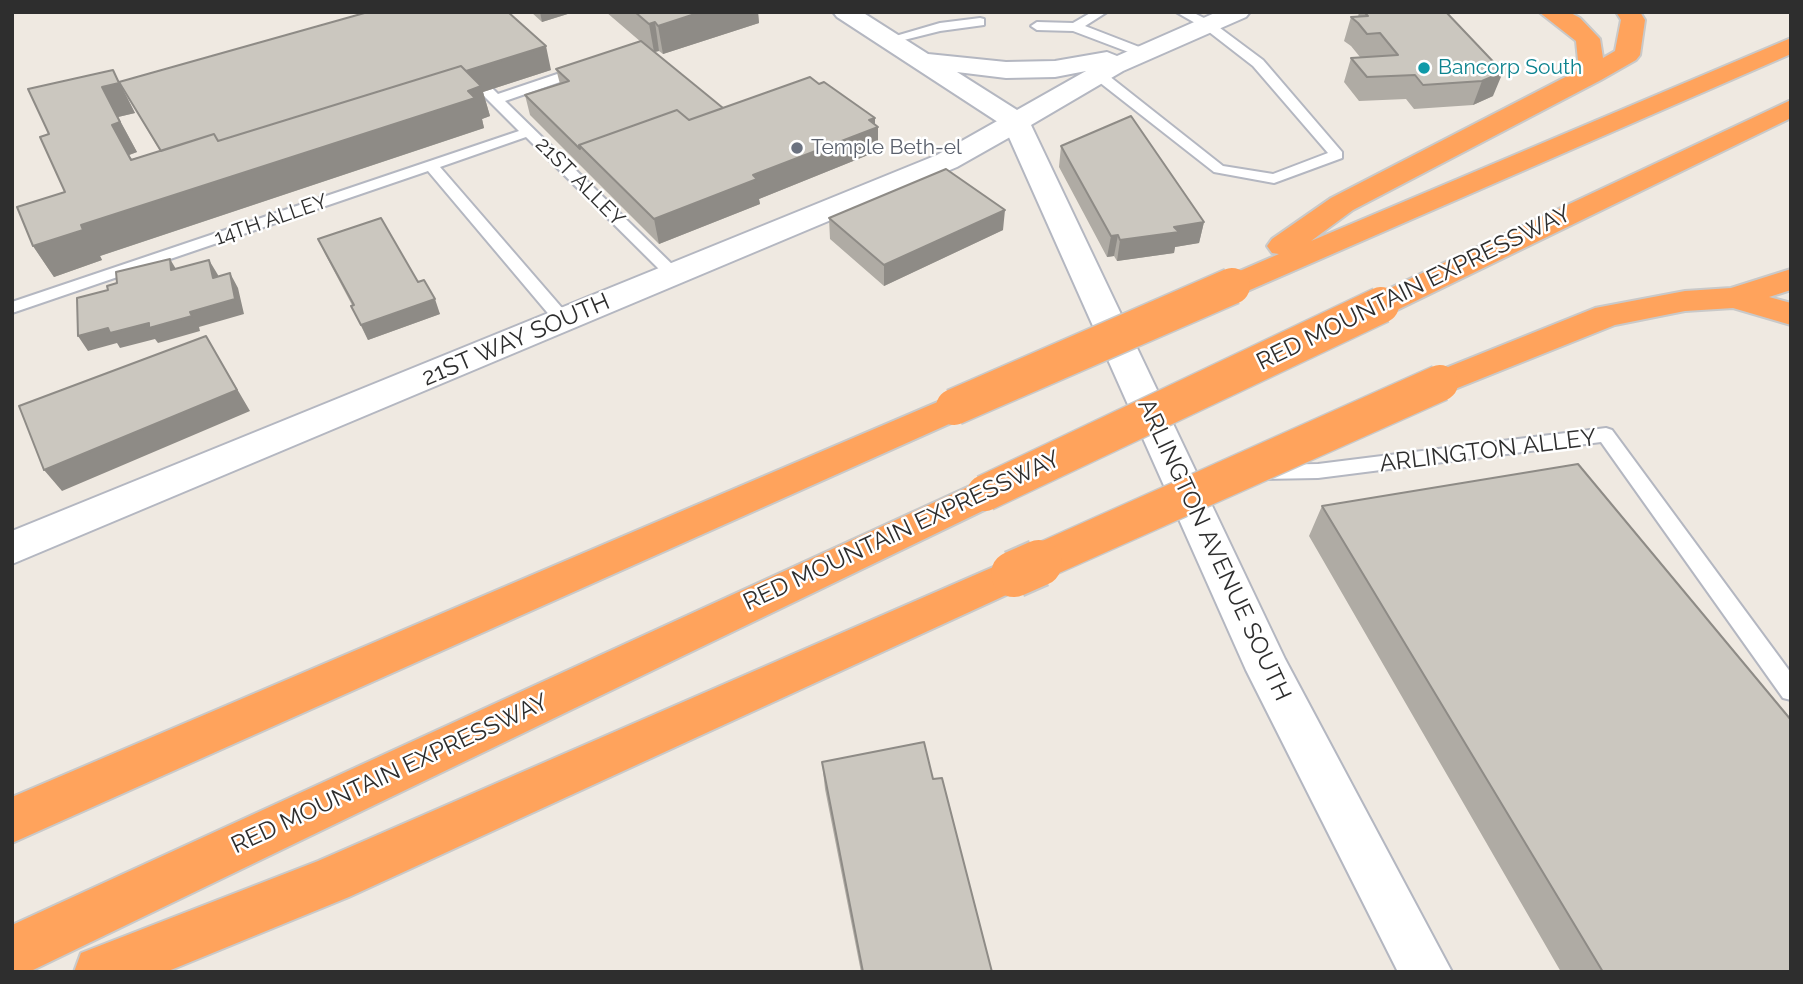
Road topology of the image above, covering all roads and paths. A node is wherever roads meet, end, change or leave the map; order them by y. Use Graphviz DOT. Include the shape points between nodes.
graph roads {
  1 [pos="1101,12"];
  2 [pos="1182,12"];
  3 [pos="1238,12"];
  4 [pos="1551,12"];
  5 [pos="1628,12"];
  6 [pos="847,13"];
  7 [pos="980,22"];
  8 [pos="1208,25"];
  9 [pos="1037,26"];
  10 [pos="1075,27"];
  11 [pos="888,40"];
  12 [pos="1791,45"];
  13 [pos="1143,53"];
  14 [pos="922,61"];
  15 [pos="597,65"];
  16 [pos="1099,75"];
  17 [pos="1592,75"];
  18 [pos="1791,108"];
  19 [pos="1016,121"];
  20 [pos="529,132"];
  21 [pos="431,165"];
  22 [pos="1324,232"];
  23 [pos="673,274"];
  24 [pos="1791,279"];
  25 [pos="1734,298"];
  26 [pos="12,308"];
  27 [pos="1791,314"];
  28 [pos="563,320"];
  29 [pos="1183,485"];
  30 [pos="12,548"];
  31 [pos="1791,691"];
  32 [pos="12,820"];
  33 [pos="12,952"];
  34 [pos="100,972"];
  35 [pos="1426,972"];
  1 -- 10 [label="lane"];
  2 -- 8 [label="lane"];
  3 -- 8 [label="street"];
  4 -- 17 [label="highway" via="1588,39"];
  5 -- 17 [label="highway" via="1633,20 1627,55"];
  6 -- 11 [label="street"];
  7 -- 11 [label="lane"];
  8 -- 13 [label="street"];
  8 -- 16 [label="lane" via="1258,63 1337,155 1274,179 1219,169"];
  9 -- 10 [label="lane"];
  10 -- 13 [label="lane"];
  11 -- 14 [label="street"];
  12 -- 22 [label="highway"];
  13 -- 14 [label="street" via="1055,69 1006,70"];
  13 -- 16 [label="street, 21ST WAY SOUTH"];
  14 -- 19 [label="street"];
  15 -- 20 [label="lane, 21ST ALLEY" via="491,95"];
  16 -- 19 [label="street, 21ST WAY SOUTH"];
  17 -- 22 [label="highway" via="1342,204"];
  18 -- 33 [label="highway, RED MOUNTAIN EXPRESSWAY, bridge"];
  19 -- 23 [label="street, 21ST WAY SOUTH" via="947,161"];
  19 -- 29 [label="street, ARLINGTON AVENUE SOUTH"];
  20 -- 21 [label="lane, 14TH ALLEY"];
  20 -- 23 [label="lane, 21ST ALLEY"];
  21 -- 26 [label="lane, 14TH ALLEY"];
  21 -- 28 [label="lane"];
  22 -- 32 [label="highway, bridge" via="1231,286"];
  23 -- 28 [label="street, 21ST WAY SOUTH"];
  24 -- 25 [label="highway"];
  25 -- 27 [label="highway"];
  25 -- 34 [label="highway, bridge" via="1685,301 1607,316 1440,383 331,880"];
  28 -- 30 [label="street, 21ST WAY SOUTH"];
  29 -- 31 [label="lane, ARLINGTON ALLEY" via="1220,473 1318,471 1606,435"];
  29 -- 35 [label="street, ARLINGTON AVENUE SOUTH" via="1268,670"];
}
